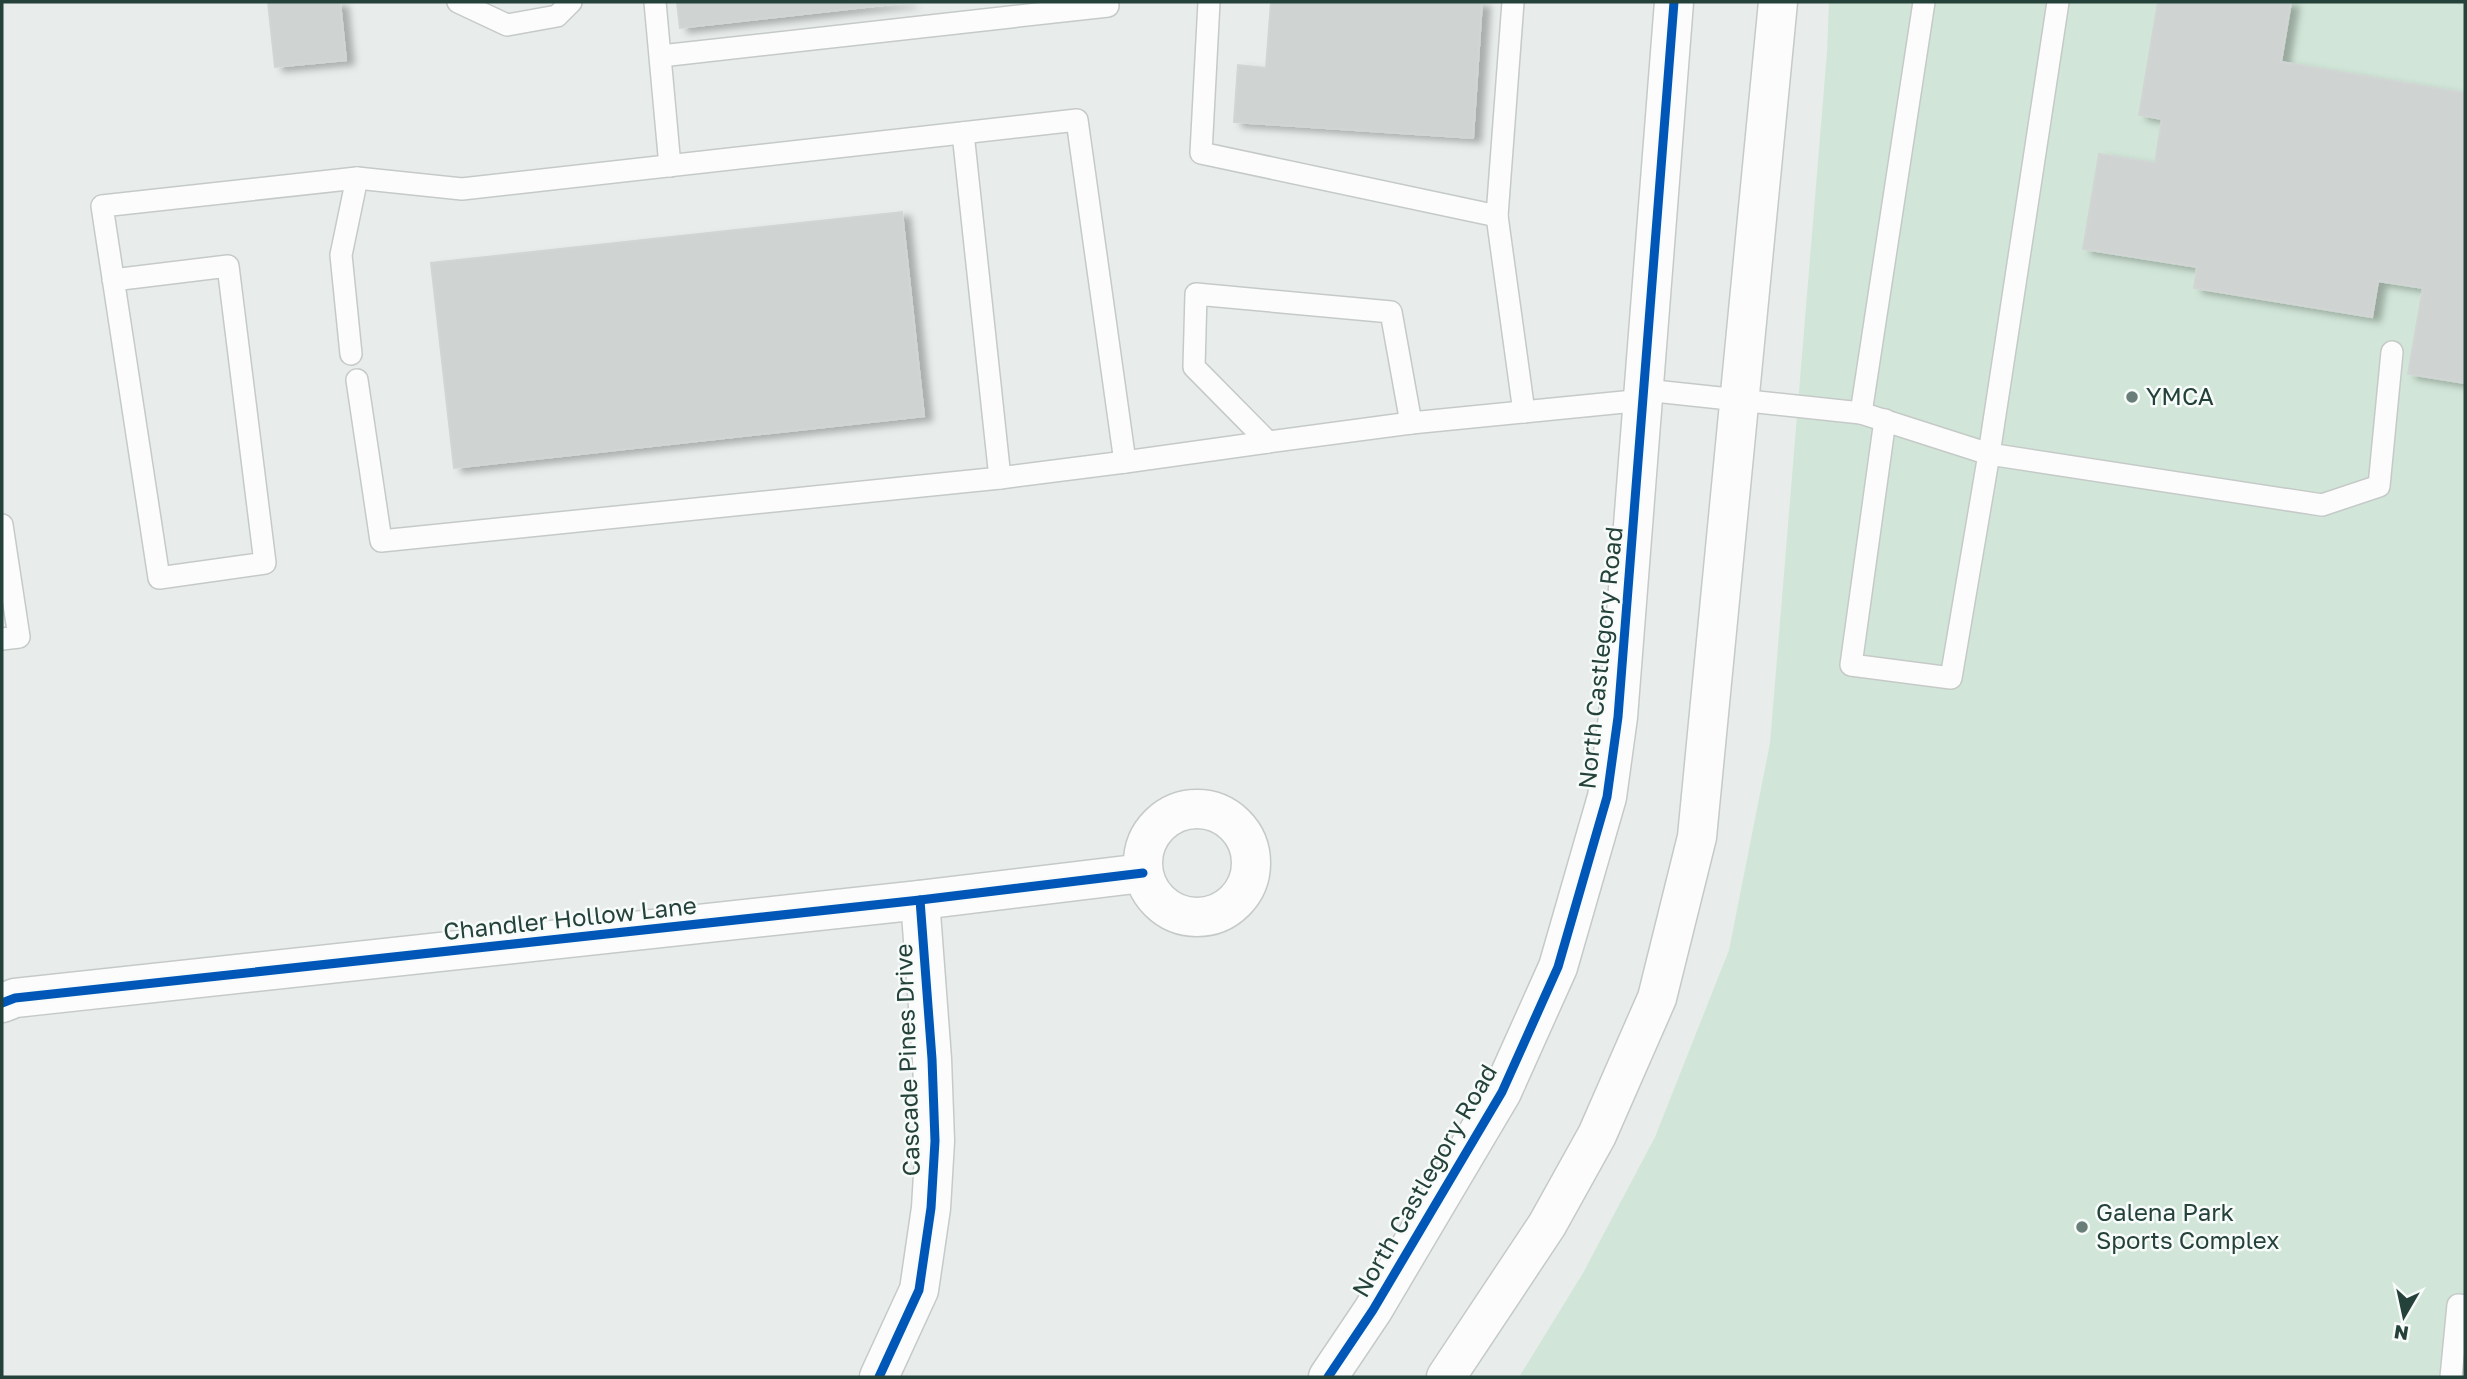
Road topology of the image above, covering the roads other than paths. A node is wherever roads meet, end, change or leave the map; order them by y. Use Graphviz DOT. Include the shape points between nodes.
graph roads {
  1 [pos="458,2"];
  2 [pos="570,2"];
  3 [pos="655,2"];
  4 [pos="1209,2"];
  5 [pos="1513,2"];
  6 [pos="1674,2"];
  7 [pos="1778,2"];
  8 [pos="1924,2"];
  9 [pos="2058,2"];
  10 [pos="1108,6"];
  11 [pos="661,56"];
  12 [pos="963,133"];
  13 [pos="670,166"];
  14 [pos="357,178"];
  15 [pos="1497,216"];
  16 [pos="113,280"];
  17 [pos="2392,352"];
  18 [pos="351,354"];
  19 [pos="357,380"];
  20 [pos="1645,395"];
  21 [pos="1738,399"];
  22 [pos="1524,412"];
  23 [pos="1861,413"];
  24 [pos="1885,421"];
  25 [pos="1411,424"];
  26 [pos="1268,442"];
  27 [pos="1989,454"];
  28 [pos="1125,462"];
  29 [pos="1000,478"];
  30 [pos="2,525"];
  31 [pos="2,639"];
  32 [pos="1143,873"];
  33 [pos="920,901"];
  34 [pos="2,1003"];
  35 [pos="2465,1306"];
  36 [pos="880,1377"];
  37 [pos="1328,1377"];
  38 [pos="1446,1377"];
  39 [pos="2451,1377"];
  1 -- 2 [label="lane" via="507,25 557,16"];
  3 -- 11 [label="lane"];
  4 -- 15 [label="lane" via="1201,153"];
  5 -- 15 [label="lane"];
  6 -- 20 [label="street, North Castlegory Road"];
  7 -- 21 [label="street"];
  8 -- 23 [label="lane"];
  9 -- 27 [label="lane"];
  10 -- 11 [label="lane"];
  11 -- 13 [label="lane"];
  12 -- 13 [label="lane"];
  12 -- 28 [label="lane" via="1077,120"];
  12 -- 29 [label="lane"];
  13 -- 14 [label="lane" via="462,189"];
  14 -- 16 [label="lane" via="102,206"];
  14 -- 18 [label="lane" via="341,254"];
  15 -- 22 [label="lane"];
  16 -- 16 [label="lane" via="159,578 265,563 228,266"];
  17 -- 27 [label="lane" via="2379,486 2322,505"];
  19 -- 29 [label="lane" via="381,541"];
  20 -- 21 [label="lane"];
  20 -- 22 [label="lane"];
  20 -- 37 [label="street, North Castlegory Road" via="1619,717 1607,797 1558,967 1502,1091 1373,1310"];
  21 -- 23 [label="lane"];
  21 -- 38 [label="street" via="1697,836 1657,998 1597,1135 1547,1225"];
  22 -- 25 [label="lane"];
  23 -- 24 [label="lane"];
  24 -- 27 [label="lane"];
  24 -- 27 [label="lane" via="1851,665 1951,678"];
  25 -- 26 [label="lane"];
  25 -- 26 [label="lane" via="1391,312 1196,294 1194,367"];
  26 -- 28 [label="lane"];
  28 -- 29 [label="lane"];
  30 -- 31 [label="lane" via="19,637"];
  32 -- 33 [label="street, Chandler Hollow Lane"];
  33 -- 34 [label="street, Chandler Hollow Lane" via="28,996"];
  33 -- 36 [label="street, Cascade Pines Drive" via="935,1141 931,1208 919,1290"];
  35 -- 39 [label="lane" via="2458,1305"];
}
